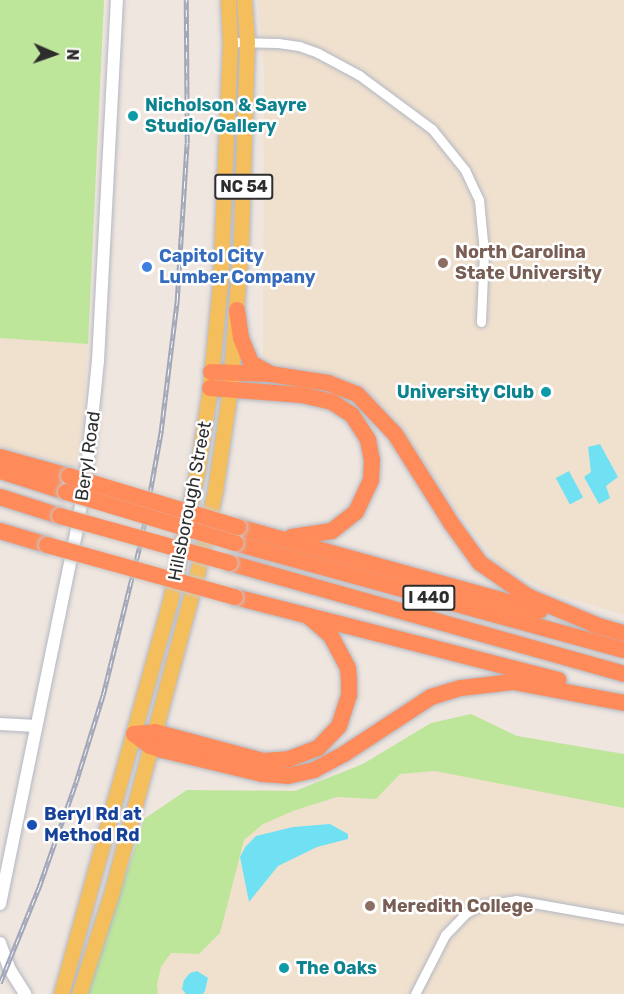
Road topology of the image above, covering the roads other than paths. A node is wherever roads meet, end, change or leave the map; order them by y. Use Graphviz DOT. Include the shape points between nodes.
graph roads {
  1 [pos="117,0"];
  2 [pos="228,0"];
  3 [pos="244,0"];
  4 [pos="230,42"];
  5 [pos="247,42"];
  6 [pos="237,310"];
  7 [pos="481,322"];
  8 [pos="270,374"];
  9 [pos="210,380"];
  10 [pos="230,382"];
  11 [pos="0,457"];
  12 [pos="0,471"];
  13 [pos="67,484"];
  14 [pos="0,497"];
  15 [pos="0,531"];
  16 [pos="236,535"];
  17 [pos="275,538"];
  18 [pos="305,614"];
  19 [pos="602,627"];
  20 [pos="624,633"];
  21 [pos="624,650"];
  22 [pos="624,674"];
  23 [pos="624,701"];
  24 [pos="0,724"];
  25 [pos="36,726"];
  26 [pos="134,734"];
  27 [pos="153,739"];
  28 [pos="0,904"];
  29 [pos="624,919"];
  30 [pos="0,943"];
  31 [pos="25,994"];
  32 [pos="61,994"];
  33 [pos="79,994"];
  34 [pos="416,994"];
  1 -- 25 [label="street, Beryl Road" via="93,422 77,530"];
  2 -- 4 [label="main road, Hillsborough Street / NC 54"];
  3 -- 5 [label="main road, Hillsborough Street / NC 54"];
  4 -- 5 [label="street"];
  4 -- 9 [label="main road, Hillsborough Street / NC 54" via="224,220"];
  5 -- 6 [label="main road, Hillsborough Street / NC 54"];
  5 -- 7 [label="street" via="299,46 335,61 432,129 448,148 465,170 483,224"];
  6 -- 8 [label="highway" via="241,338 251,363"];
  6 -- 10 [label="main road, Hillsborough Street / NC 54"];
  8 -- 10 [label="highway"];
  8 -- 19 [label="highway" via="328,383 357,394 394,434 480,562 529,597"];
  9 -- 10 [label="highway"];
  9 -- 26 [label="main road, Hillsborough Street / NC 54" via="178,566"];
  10 -- 17 [label="highway" via="332,402 352,415 368,440 371,480 356,512 332,531"];
  10 -- 27 [label="main road, Hillsborough Street / NC 54" via="205,540"];
  11 -- 13 [label="highway"];
  12 -- 13 [label="highway, I 440"];
  13 -- 16 [label="highway, I 440, bridge"];
  14 -- 22 [label="highway, I 440, bridge"];
  15 -- 18 [label="highway, bridge"];
  16 -- 17 [label="highway"];
  16 -- 21 [label="highway, I 440"];
  17 -- 19 [label="highway"];
  18 -- 23 [label="highway"];
  18 -- 27 [label="highway" via="331,636 348,674 342,718 318,748 289,759 263,761"];
  19 -- 20 [label="highway"];
  23 -- 27 [label="highway" via="513,682 461,688 431,697 314,770 288,776 262,774"];
  24 -- 25 [label="street"];
  25 -- 28 [label="street, Beryl Road"];
  26 -- 27 [label="highway"];
  26 -- 32 [label="main road, Hillsborough Street"];
  27 -- 33 [label="main road, Hillsborough Street" via="100,937"];
  29 -- 34 [label="street" via="516,900 482,905 466,913 445,935"];
  30 -- 31 [label="street"];
}
